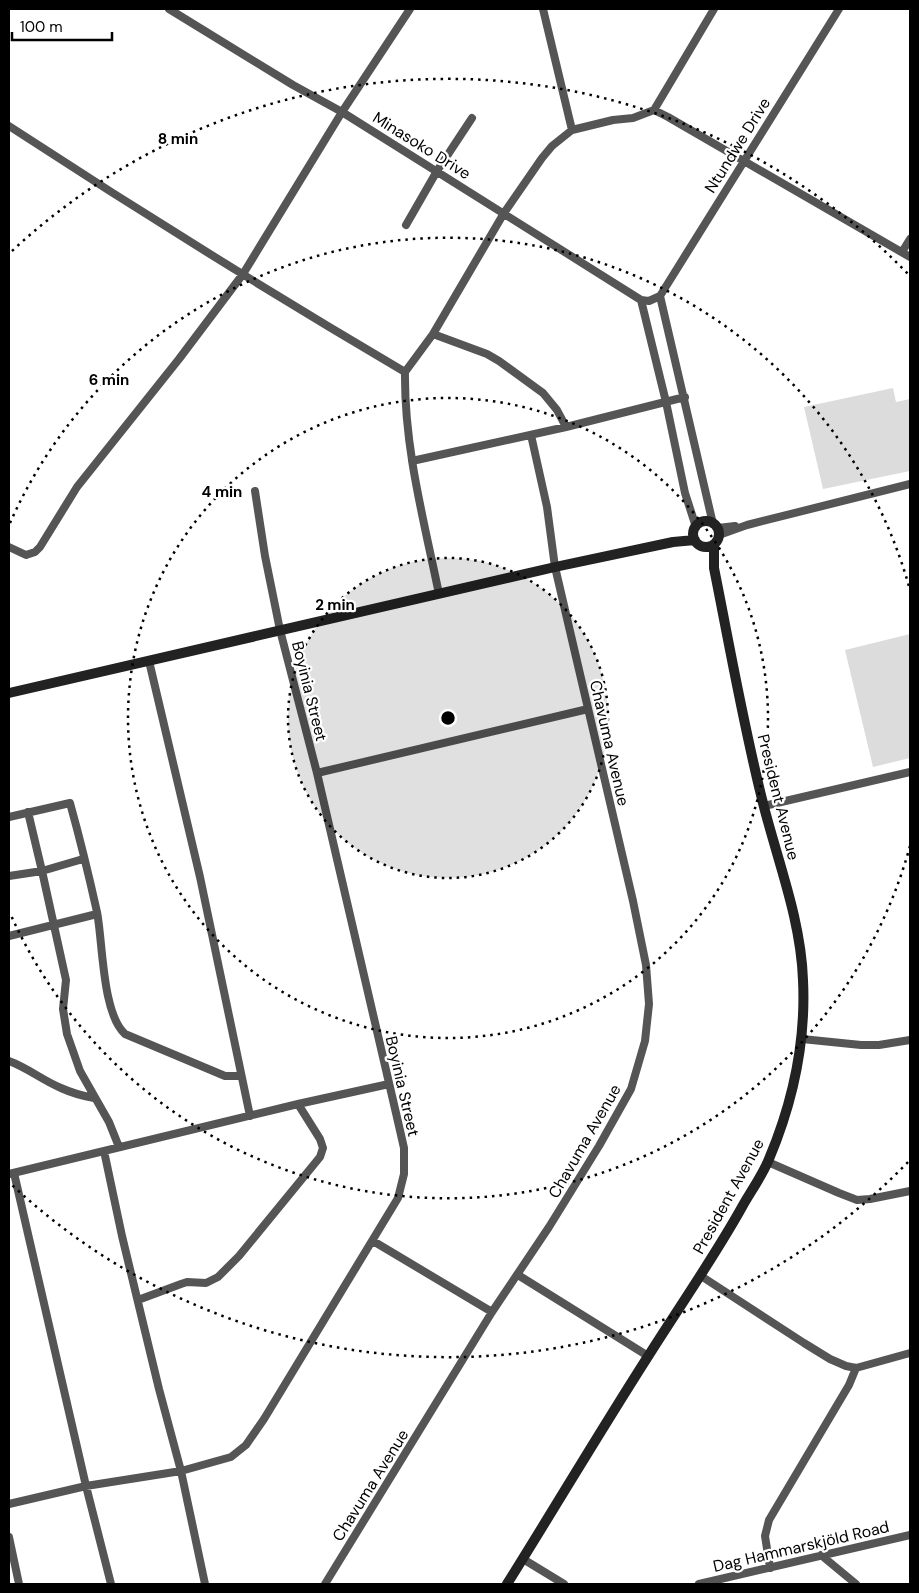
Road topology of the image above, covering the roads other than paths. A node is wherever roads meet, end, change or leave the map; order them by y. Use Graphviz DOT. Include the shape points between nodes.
graph roads {
  1 [pos="169,9"];
  2 [pos="410,9"];
  3 [pos="543,9"];
  4 [pos="714,9"];
  5 [pos="838,9"];
  6 [pos="654,110"];
  7 [pos="342,112"];
  8 [pos="472,118"];
  9 [pos="9,126"];
  10 [pos="572,130"];
  11 [pos="744,161"];
  12 [pos="437,171"];
  13 [pos="504,213"];
  14 [pos="406,225"];
  15 [pos="910,239"];
  16 [pos="902,252"];
  17 [pos="910,257"];
  18 [pos="242,274"];
  19 [pos="660,296"];
  20 [pos="641,300"];
  21 [pos="432,334"];
  22 [pos="405,372"];
  23 [pos="685,397"];
  24 [pos="666,402"];
  25 [pos="566,427"];
  26 [pos="531,435"];
  27 [pos="412,461"];
  28 [pos="910,484"];
  29 [pos="255,491"];
  30 [pos="716,533"];
  31 [pos="696,536"];
  32 [pos="9,547"];
  33 [pos="555,567"];
  34 [pos="714,568"];
  35 [pos="439,594"];
  36 [pos="280,630"];
  37 [pos="149,661"];
  38 [pos="9,693"];
  39 [pos="588,709"];
  40 [pos="910,772"];
  41 [pos="317,773"];
  42 [pos="764,806"];
  43 [pos="28,812"];
  44 [pos="9,817"];
  45 [pos="83,859"];
  46 [pos="42,871"];
  47 [pos="9,876"];
  48 [pos="97,914"];
  49 [pos="54,925"];
  50 [pos="9,936"];
  51 [pos="802,1039"];
  52 [pos="910,1040"];
  53 [pos="9,1061"];
  54 [pos="241,1076"];
  55 [pos="389,1084"];
  56 [pos="94,1098"];
  57 [pos="298,1104"];
  58 [pos="250,1116"];
  59 [pos="119,1147"];
  60 [pos="104,1151"];
  61 [pos="768,1162"];
  62 [pos="11,1173"];
  63 [pos="910,1191"];
  64 [pos="373,1241"];
  65 [pos="518,1275"];
  66 [pos="701,1276"];
  67 [pos="138,1300"];
  68 [pos="492,1312"];
  69 [pos="910,1353"];
  70 [pos="648,1356"];
  71 [pos="856,1368"];
  72 [pos="181,1471"];
  73 [pos="86,1486"];
  74 [pos="9,1504"];
  75 [pos="910,1535"];
  76 [pos="9,1537"];
  77 [pos="821,1555"];
  78 [pos="523,1559"];
  79 [pos="770,1568"];
  80 [pos="19,1584"];
  81 [pos="111,1584"];
  82 [pos="205,1584"];
  83 [pos="325,1584"];
  84 [pos="507,1584"];
  85 [pos="564,1584"];
  86 [pos="698,1584"];
  87 [pos="856,1584"];
  1 -- 7 [label="street, Minasoko Drive"];
  2 -- 7 [label="street"];
  3 -- 10 [label="street"];
  4 -- 6 [label="street"];
  5 -- 11 [label="street, Ntundwe Drive"];
  6 -- 10 [label="street" via="633,118"];
  6 -- 11 [label="street"];
  7 -- 12 [label="street, Minasoko Drive"];
  7 -- 18 [label="street"];
  8 -- 12 [label="street"];
  9 -- 18 [label="street"];
  10 -- 13 [label="street" via="542,158"];
  11 -- 16 [label="street"];
  11 -- 19 [label="street, Ntundwe Drive"];
  12 -- 13 [label="street, Minasoko Drive"];
  12 -- 14 [label="street"];
  13 -- 20 [label="street, Minasoko Drive"];
  13 -- 21 [label="street"];
  15 -- 16 [label="street"];
  16 -- 17 [label="street"];
  18 -- 22 [label="street"];
  18 -- 32 [label="street" via="77,487 35,552 26,556"];
  19 -- 20 [label="street" via="649,301"];
  19 -- 23 [label="street"];
  20 -- 24 [label="street"];
  21 -- 22 [label="street"];
  21 -- 25 [label="street" via="499,361 543,393"];
  22 -- 27 [label="street" via="405,406"];
  23 -- 24 [label="street"];
  23 -- 30 [label="street"];
  24 -- 25 [label="street"];
  24 -- 31 [label="street"];
  25 -- 26 [label="street"];
  26 -- 27 [label="street"];
  26 -- 33 [label="street, Chavuma Avenue"];
  27 -- 35 [label="street"];
  28 -- 30 [label="street"];
  29 -- 36 [label="street, Boyinia Street"];
  30 -- 31 [label="street" via="706,547"];
  30 -- 31 [label="street" via="704,522"];
  30 -- 34 [label="street, President Avenue"];
  31 -- 33 [label="street"];
  31 -- 34 [label="street, President Avenue"];
  33 -- 35 [label="street"];
  33 -- 39 [label="street, Chavuma Avenue"];
  34 -- 42 [label="street, President Avenue"];
  35 -- 36 [label="street"];
  36 -- 37 [label="street"];
  36 -- 41 [label="street, Boyinia Street"];
  37 -- 38 [label="street"];
  37 -- 54 [label="street" via="200,877"];
  39 -- 41 [label="street"];
  39 -- 65 [label="street, Chavuma Avenue" via="646,965 649,1004 645,1041 631,1089"];
  40 -- 42 [label="street"];
  41 -- 55 [label="street, Boyinia Street"];
  42 -- 51 [label="street, President Avenue" via="801,946"];
  43 -- 44 [label="street"];
  43 -- 45 [label="street" via="70,803"];
  43 -- 46 [label="street"];
  45 -- 46 [label="street"];
  45 -- 48 [label="street"];
  46 -- 47 [label="street"];
  46 -- 49 [label="street"];
  48 -- 49 [label="street"];
  48 -- 54 [label="street" via="108,998 120,1029 125,1034 225,1076"];
  49 -- 50 [label="street"];
  49 -- 56 [label="street" via="66,980 64,1024 72,1052"];
  51 -- 52 [label="street" via="861,1045"];
  51 -- 61 [label="street, President Avenue" via="794,1086"];
  53 -- 56 [label="street" via="26,1067 59,1088"];
  54 -- 58 [label="street"];
  55 -- 57 [label="street"];
  55 -- 64 [label="street, Boyinia Street" via="404,1148 404,1174 398,1198"];
  56 -- 59 [label="street"];
  57 -- 58 [label="street"];
  57 -- 67 [label="street" via="320,1139 323,1148 320,1157 218,1278 206,1283 187,1282"];
  58 -- 59 [label="street"];
  59 -- 60 [label="street"];
  60 -- 62 [label="street"];
  60 -- 67 [label="street"];
  61 -- 63 [label="street" via="857,1200"];
  61 -- 66 [label="street, President Avenue"];
  62 -- 73 [label="street"];
  64 -- 68 [label="street"];
  64 -- 72 [label="street, Boyinia Street" via="246,1445 231,1457"];
  65 -- 68 [label="street, Chavuma Avenue"];
  65 -- 70 [label="street"];
  66 -- 70 [label="street, President Avenue"];
  66 -- 71 [label="street" via="830,1359"];
  67 -- 72 [label="street"];
  68 -- 83 [label="street, Chavuma Avenue"];
  69 -- 71 [label="street"];
  70 -- 78 [label="street, President Avenue"];
  71 -- 79 [label="street" via="846,1392 769,1520 765,1536"];
  72 -- 73 [label="street, Boyinia Street"];
  72 -- 82 [label="street"];
  73 -- 74 [label="street, Boyinia Street"];
  73 -- 81 [label="street"];
  75 -- 77 [label="street, Dag Hammarskjöld Road"];
  76 -- 80 [label="street"];
  77 -- 79 [label="street, Dag Hammarskjöld Road"];
  77 -- 87 [label="street"];
  78 -- 84 [label="street, President Avenue"];
  78 -- 85 [label="street"];
  79 -- 86 [label="street, Dag Hammarskjöld Road"];
}
